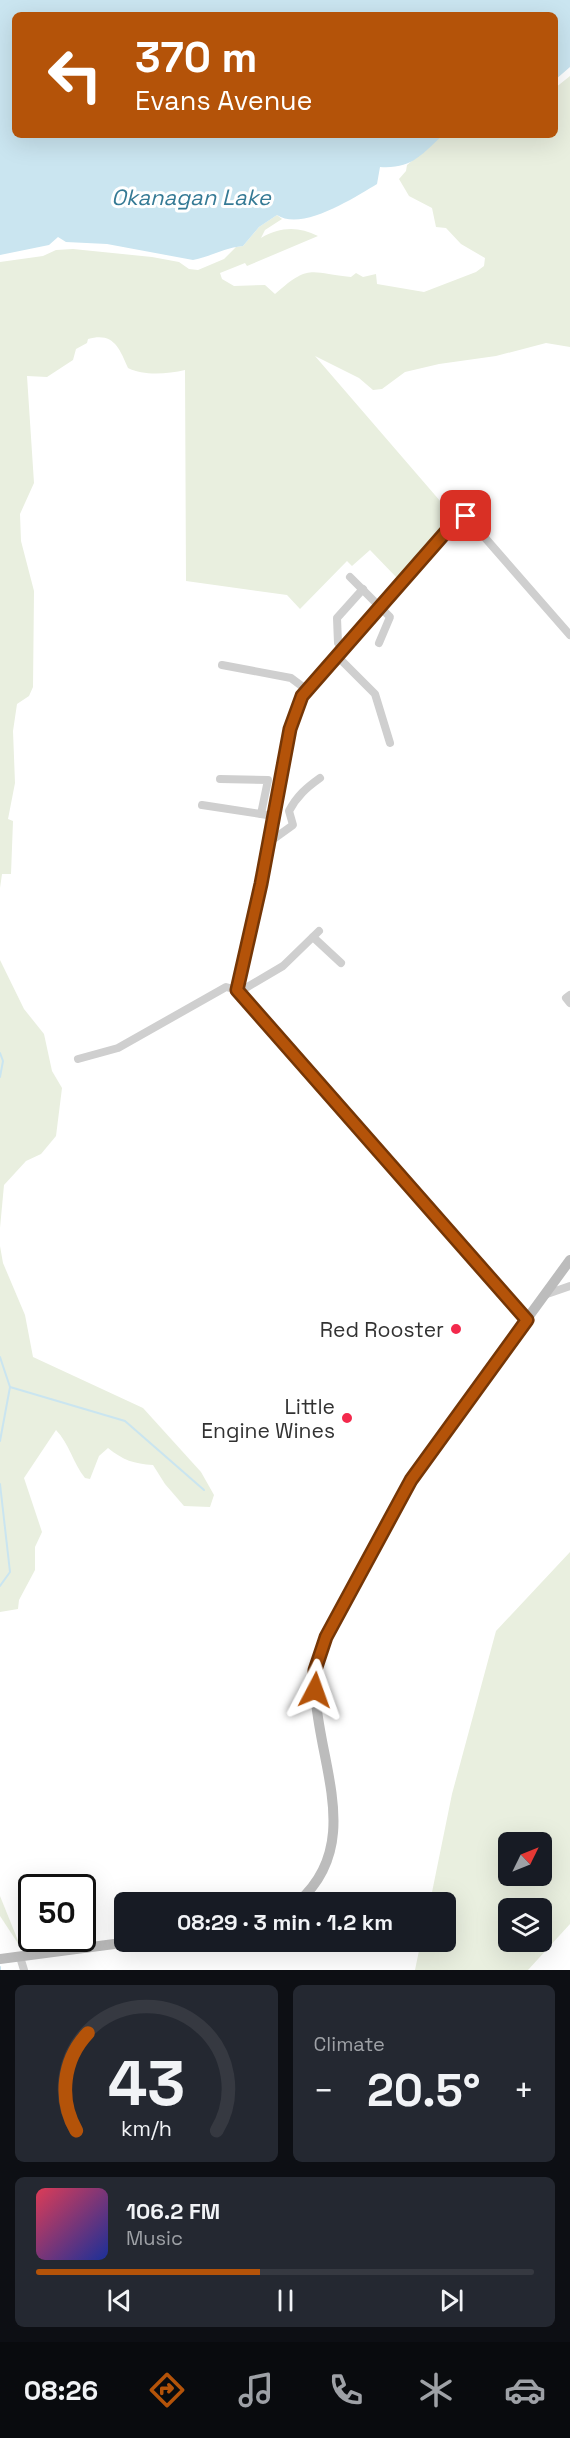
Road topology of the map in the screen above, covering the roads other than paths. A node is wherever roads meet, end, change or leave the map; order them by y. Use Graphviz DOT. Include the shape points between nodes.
graph roads {
  1 [pos="350,577"];
  2 [pos="363,589"];
  3 [pos="381,606"];
  4 [pos="570,635"];
  5 [pos="379,643"];
  6 [pos="340,653"];
  7 [pos="222,665"];
  8 [pos="307,690"];
  9 [pos="390,743"];
  10 [pos="320,778"];
  11 [pos="220,779"];
  12 [pos="202,805"];
  13 [pos="261,814"];
  14 [pos="273,816"];
  15 [pos="268,843"];
  16 [pos="341,963"];
  17 [pos="238,991"];
  18 [pos="570,995"];
  19 [pos="570,1003"];
  20 [pos="78,1059"];
  21 [pos="570,1260"];
  22 [pos="570,1286"];
  23 [pos="547,1294"];
  24 [pos="527,1320"];
  25 [pos="306,1892"];
  26 [pos="114,1944"];
  27 [pos="20,1957"];
  28 [pos="0,1959"];
  29 [pos="24,1970"];
  1 -- 2 [label="street"];
  2 -- 3 [label="street"];
  2 -- 6 [label="street" via="337,618"];
  3 -- 4 [label="street" via="451,526 466,516"];
  3 -- 5 [label="street" via="390,616"];
  3 -- 6 [label="street"];
  6 -- 8 [label="street"];
  6 -- 9 [label="street" via="375,694"];
  7 -- 8 [label="street" via="291,678"];
  8 -- 14 [label="street" via="290,729"];
  10 -- 15 [label="street" via="295,800 289,811 292,825"];
  11 -- 13 [label="street" via="268,780"];
  12 -- 13 [label="street"];
  13 -- 14 [label="street"];
  14 -- 15 [label="street"];
  15 -- 17 [label="street"];
  16 -- 17 [label="street" via="316,934 283,966"];
  17 -- 20 [label="street" via="226,987 118,1048"];
  17 -- 24 [label="street"];
  18 -- 19 [label="street" via="566,998"];
  21 -- 23 [label="main road"];
  22 -- 23 [label="street"];
  23 -- 24 [label="main road"];
  24 -- 25 [label="main road" via="411,1480 318,1655 316,1697 335,1823 320,1876"];
  26 -- 27 [label="main road"];
  27 -- 28 [label="main road"];
  27 -- 29 [label="street"];
}
